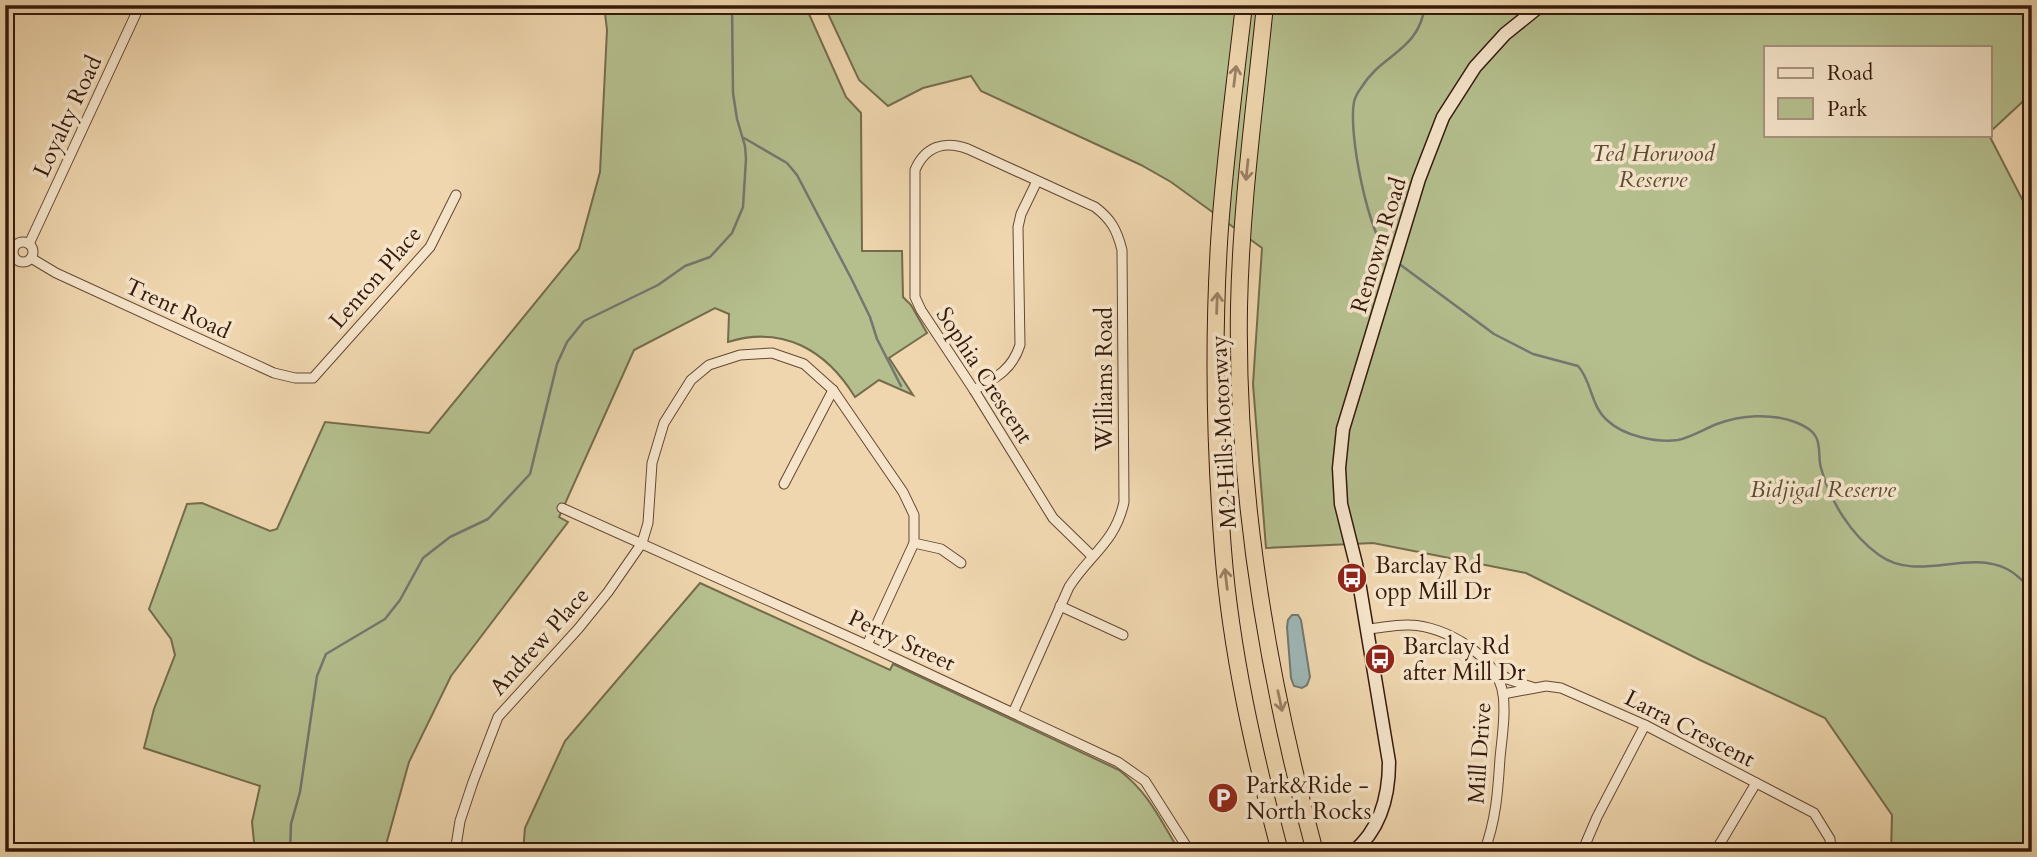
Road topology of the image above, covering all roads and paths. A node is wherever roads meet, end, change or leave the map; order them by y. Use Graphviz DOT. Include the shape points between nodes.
graph roads {
  1 [pos="140,5"];
  2 [pos="1244,5"];
  3 [pos="1265,5"];
  4 [pos="1541,5"];
  5 [pos="929,151"];
  6 [pos="1037,181"];
  7 [pos="456,195"];
  8 [pos="29,244"];
  9 [pos="9,246"];
  10 [pos="31,258"];
  11 [pos="313,378"];
  12 [pos="833,390"];
  13 [pos="974,390"];
  14 [pos="784,484"];
  15 [pos="562,508"];
  16 [pos="642,543"];
  17 [pos="914,543"];
  18 [pos="1093,556"];
  19 [pos="961,563"];
  20 [pos="1060,606"];
  21 [pos="1368,629"];
  22 [pos="1123,635"];
  23 [pos="867,645"];
  24 [pos="1493,669"];
  25 [pos="1535,688"];
  26 [pos="1503,694"];
  27 [pos="1013,713"];
  28 [pos="1645,725"];
  29 [pos="1756,783"];
  30 [pos="455,852"];
  31 [pos="1190,852"];
  32 [pos="1280,852"];
  33 [pos="1315,852"];
  34 [pos="1353,852"];
  35 [pos="1484,852"];
  36 [pos="1582,852"];
  37 [pos="1714,852"];
  38 [pos="1831,852"];
  1 -- 8 [label="street, Loyalty Road"];
  32 -- 2 [label="highway, M2 Hills Motorway, one-way" via="1242,690 1220,497 1219,245"];
  3 -- 33 [label="highway, M2 Hills Motorway, one-way" via="1241,243 1241,423 1248,513 1267,634"];
  4 -- 21 [label="main road, Renown Road" via="1505,34 1475,67 1443,117 1419,179 1343,429 1341,503"];
  5 -- 6 [label="street, Williams Road" via="956,144"];
  5 -- 13 [label="street, Sophia Crescent" via="915,170 915,297"];
  6 -- 13 [label="street" via="1018,228 1020,345 1009,368"];
  6 -- 18 [label="street, Williams Road" via="1109,218 1122,250 1124,502 1113,534"];
  7 -- 11 [label="street, Lenton Place" via="430,247"];
  8 -- 9 [label="street"];
  8 -- 10 [label="street"];
  9 -- 10 [label="street" via="18,261"];
  10 -- 11 [label="street, Trent Road" via="274,373"];
  12 -- 14 [label="street"];
  12 -- 16 [label="street" via="804,364 772,353 740,355 709,365 691,380 664,423 652,463"];
  12 -- 17 [label="street" via="903,492 914,515"];
  13 -- 18 [label="street, Sophia Crescent" via="1053,518"];
  15 -- 16 [label="street, Perry Street"];
  16 -- 23 [label="street, Perry Street"];
  16 -- 30 [label="street, Andrew Place" via="578,629 498,717 472,782"];
  17 -- 19 [label="street" via="941,549"];
  17 -- 23 [label="street"];
  18 -- 20 [label="street, Williams Road"];
  20 -- 22 [label="street"];
  20 -- 27 [label="street, Williams Road"];
  21 -- 24 [label="street, Mill Drive" via="1429,628 1466,646"];
  21 -- 34 [label="main road, Renown Road" via="1389,762 1388,786 1378,820"];
  23 -- 27 [label="street, Perry Street"];
  24 -- 25 [label="street"];
  24 -- 26 [label="street, Mill Drive"];
  25 -- 26 [label="street, Larra Crescent"];
  25 -- 28 [label="street, Larra Crescent" via="1561,688"];
  26 -- 35 [label="street, Mill Drive" via="1497,802"];
  27 -- 31 [label="street, Perry Street" via="1130,769 1151,789"];
  28 -- 29 [label="street, Larra Crescent"];
  28 -- 36 [label="street"];
  29 -- 37 [label="street"];
  29 -- 38 [label="street, Larra Crescent" via="1814,813 1830,839"];
}
